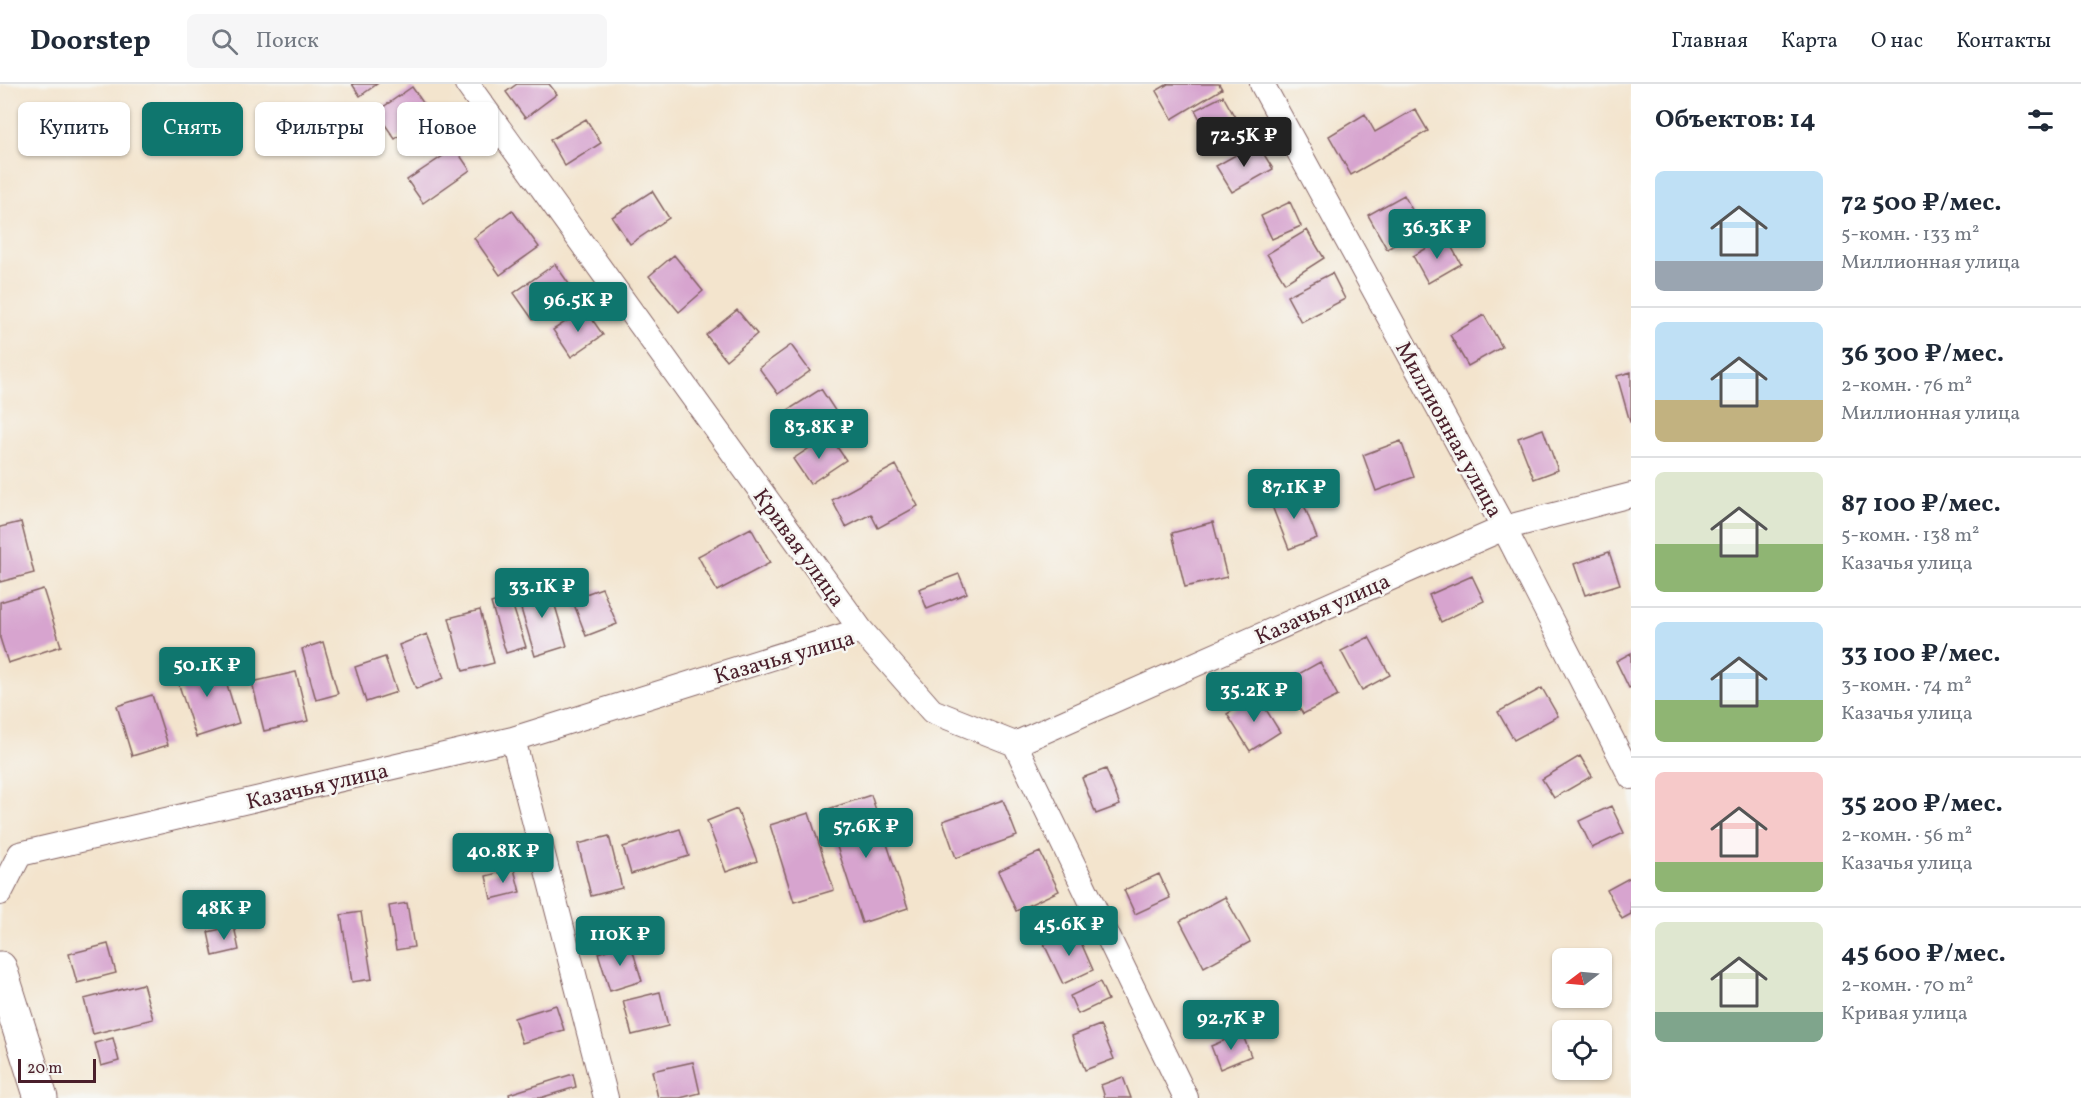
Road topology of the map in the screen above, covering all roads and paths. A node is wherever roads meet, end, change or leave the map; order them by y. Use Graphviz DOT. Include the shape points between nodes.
graph roads {
  1 [pos="467,84"];
  2 [pos="1262,84"];
  3 [pos="1631,495"];
  4 [pos="1504,528"];
  5 [pos="861,630"];
  6 [pos="513,739"];
  7 [pos="1015,744"];
  8 [pos="1631,777"];
  9 [pos="0,893"];
  10 [pos="0,968"];
  11 [pos="41,1098"];
  12 [pos="606,1098"];
  13 [pos="1186,1098"];
  1 -- 5 [label="street, Кривая улица"];
  2 -- 4 [label="street, Миллионная улица"];
  3 -- 4 [label="street, Казачья улица"];
  4 -- 7 [label="street, Казачья улица"];
  4 -- 8 [label="street, Миллионная улица"];
  5 -- 6 [label="street, Казачья улица"];
  5 -- 7 [label="street, Казачья улица" via="932,711"];
  6 -- 9 [label="street, Казачья улица" via="20,854"];
  6 -- 12 [label="street"];
  7 -- 13 [label="street"];
  10 -- 11 [label="main road"];
}
